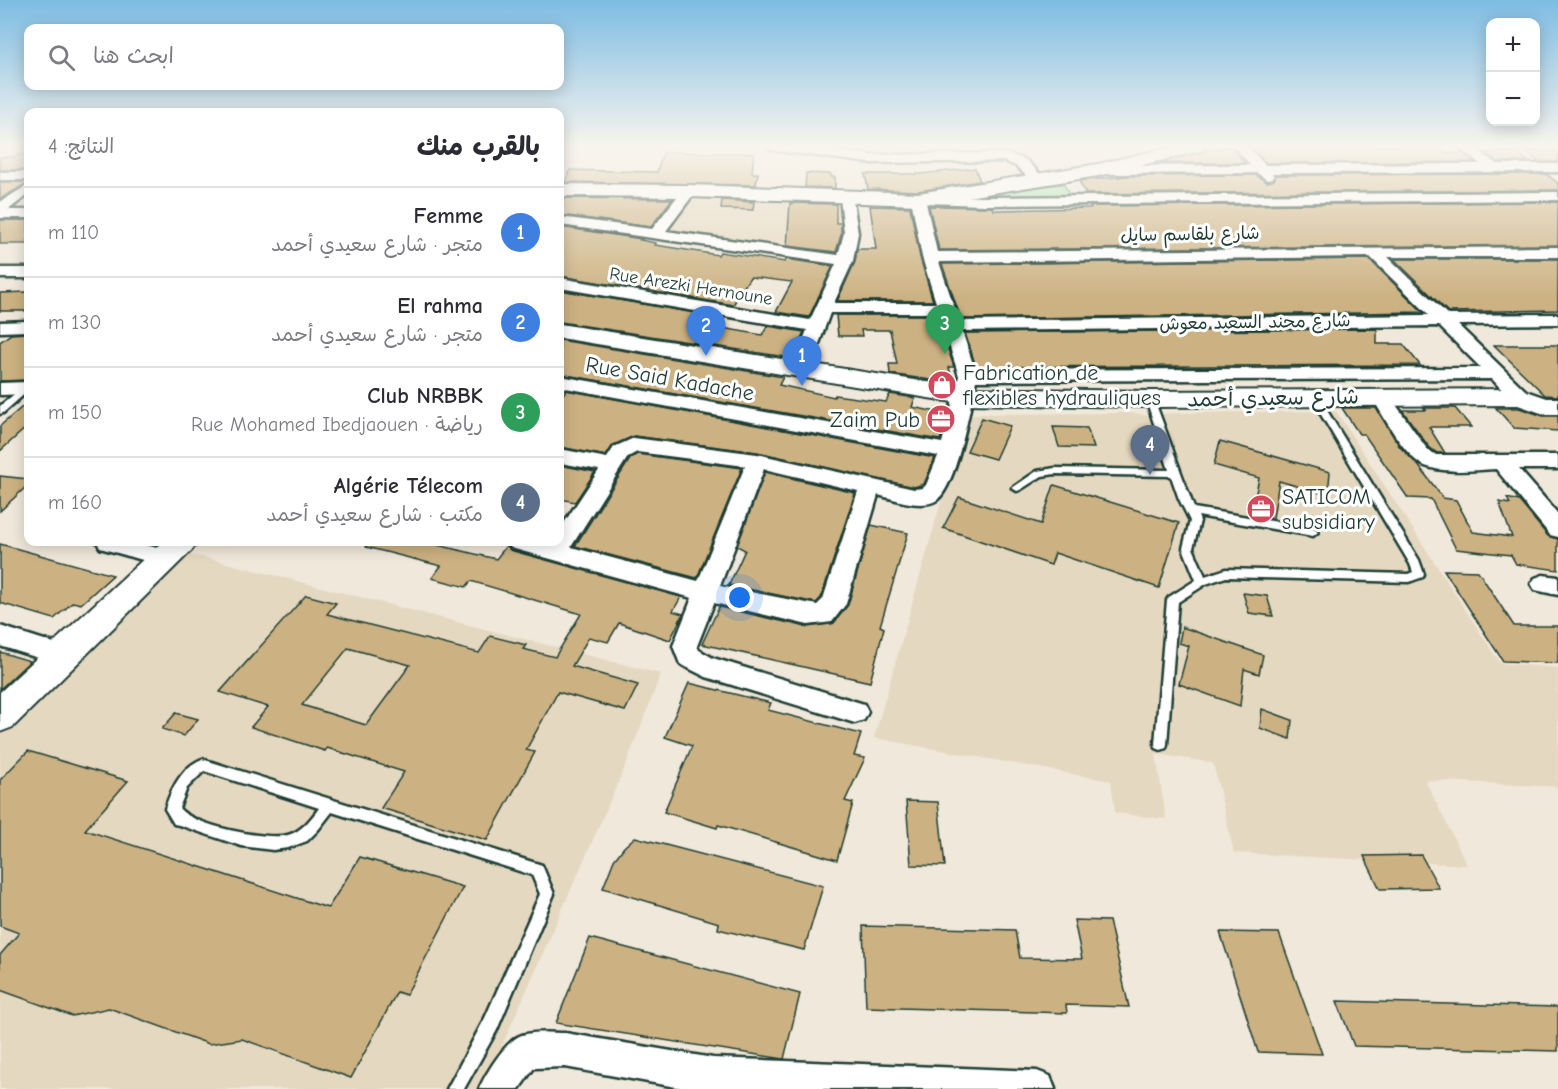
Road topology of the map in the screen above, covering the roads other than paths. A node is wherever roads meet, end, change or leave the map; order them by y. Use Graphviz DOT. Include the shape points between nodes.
graph roads {
  1 [pos="16,197"];
  2 [pos="685,197"];
  3 [pos="842,197"];
  4 [pos="847,197"];
  5 [pos="930,197"];
  6 [pos="1082,197"];
  7 [pos="1164,197"];
  8 [pos="1408,197"];
  9 [pos="1430,197"];
  10 [pos="1286,198"];
  11 [pos="918,199"];
  12 [pos="1166,200"];
  13 [pos="1084,201"];
  14 [pos="0,208"];
  15 [pos="0,214"];
  16 [pos="24,214"];
  17 [pos="564,222"];
  18 [pos="656,234"];
  19 [pos="1374,252"];
  20 [pos="1558,252"];
  21 [pos="930,257"];
  22 [pos="845,261"];
  23 [pos="0,273"];
  24 [pos="24,273"];
  25 [pos="564,284"];
  26 [pos="823,308"];
  27 [pos="946,308"];
  28 [pos="1444,319"];
  29 [pos="1558,319"];
  30 [pos="24,326"];
  31 [pos="816,326"];
  32 [pos="952,326"];
  33 [pos="0,327"];
  34 [pos="564,333"];
  35 [pos="801,369"];
  36 [pos="1498,373"];
  37 [pos="564,383"];
  38 [pos="967,386"];
  39 [pos="24,388"];
  40 [pos="0,389"];
  41 [pos="24,391"];
  42 [pos="1314,396"];
  43 [pos="1380,396"];
  44 [pos="1521,397"];
  45 [pos="1150,399"];
  46 [pos="1558,406"];
  47 [pos="0,411"];
  48 [pos="950,451"];
  49 [pos="564,457"];
  50 [pos="757,461"];
  51 [pos="1501,462"];
  52 [pos="1558,462"];
  53 [pos="612,466"];
  54 [pos="1176,473"];
  55 [pos="870,487"];
  56 [pos="1017,488"];
  57 [pos="1190,512"];
  58 [pos="1558,529"];
  59 [pos="1313,532"];
  60 [pos="564,540"];
  61 [pos="140,546"];
  62 [pos="541,546"];
  63 [pos="560,546"];
  64 [pos="558,549"];
  65 [pos="173,550"];
  66 [pos="1202,581"];
  67 [pos="707,592"];
  68 [pos="0,636"];
  69 [pos="64,656"];
  70 [pos="855,711"];
  71 [pos="0,716"];
  72 [pos="1161,744"];
  73 [pos="330,804"];
  74 [pos="455,1089"];
  75 [pos="497,1089"];
  76 [pos="1037,1089"];
  1 -- 14 [label="street"];
  2 -- 18 [label="street"];
  3 -- 4 [label="main road"];
  4 -- 11 [label="main road"];
  4 -- 22 [label="street" via="851,233"];
  5 -- 11 [label="main road"];
  6 -- 13 [label="street"];
  7 -- 12 [label="street"];
  8 -- 9 [label="street"];
  8 -- 10 [label="street"];
  10 -- 12 [label="street"];
  11 -- 13 [label="street"];
  11 -- 21 [label="street"];
  12 -- 13 [label="street"];
  15 -- 16 [label="street"];
  17 -- 18 [label="street"];
  18 -- 22 [label="street"];
  19 -- 20 [label="street, شارع بلقاسم سايل"];
  19 -- 21 [label="street, شارع بلقاسم سايل"];
  19 -- 28 [label="street"];
  21 -- 27 [label="street"];
  22 -- 26 [label="street"];
  23 -- 24 [label="street"];
  25 -- 31 [label="street, Rue Arezki Hernoune"];
  26 -- 27 [label="street"];
  26 -- 31 [label="street"];
  27 -- 32 [label="street"];
  28 -- 29 [label="street, شارع محند السعيد معوش"];
  28 -- 32 [label="street, شارع محند السعيد معوش"];
  28 -- 36 [label="street"];
  30 -- 33 [label="street"];
  31 -- 35 [label="street"];
  32 -- 38 [label="street"];
  34 -- 35 [label="main road, شارع سعيدي أحمد"];
  35 -- 38 [label="main road, شارع سعيدي أحمد"];
  36 -- 38 [label="street"];
  36 -- 44 [label="street"];
  37 -- 48 [label="street, Rue Said Kadache"];
  38 -- 45 [label="main road, شارع سعيدي أحمد"];
  38 -- 48 [label="street"];
  39 -- 40 [label="street"];
  41 -- 47 [label="lane"];
  42 -- 43 [label="main road, شارع سعيدي أحمد"];
  42 -- 45 [label="main road, شارع سعيدي أحمد"];
  42 -- 66 [label="lane" via="1419,574 1409,578 1226,573"];
  43 -- 44 [label="main road, شارع سعيدي أحمد"];
  43 -- 51 [label="street" via="1420,454 1431,461"];
  44 -- 46 [label="main road, شارع سعيدي أحمد" via="1544,406"];
  45 -- 54 [label="lane"];
  48 -- 55 [label="street" via="929,495 914,496"];
  49 -- 53 [label="street"];
  50 -- 53 [label="street" via="634,445 621,452"];
  50 -- 55 [label="street"];
  50 -- 67 [label="street"];
  51 -- 52 [label="street"];
  51 -- 58 [label="street"];
  53 -- 60 [label="street"];
  54 -- 56 [label="lane" via="1055,471 1040,473"];
  54 -- 57 [label="lane"];
  55 -- 67 [label="street" via="834,604 823,615"];
  57 -- 59 [label="lane"];
  57 -- 66 [label="lane" via="1195,521 1188,548"];
  61 -- 65 [label="street"];
  62 -- 64 [label="street"];
  63 -- 64 [label="street"];
  64 -- 67 [label="street" via="633,574"];
  65 -- 69 [label="main road"];
  66 -- 72 [label="lane" via="1173,600"];
  67 -- 70 [label="street" via="685,646 689,657 706,666"];
  68 -- 69 [label="street"];
  69 -- 71 [label="main road"];
  73 -- 73 [label="lane" via="202,765 192,771 176,794 172,809 179,819 256,843 279,844 303,836"];
  73 -- 74 [label="lane" via="537,870 547,894 491,1024"];
  75 -- 76 [label="street" via="525,1051 565,1050 713,1076"];
}
